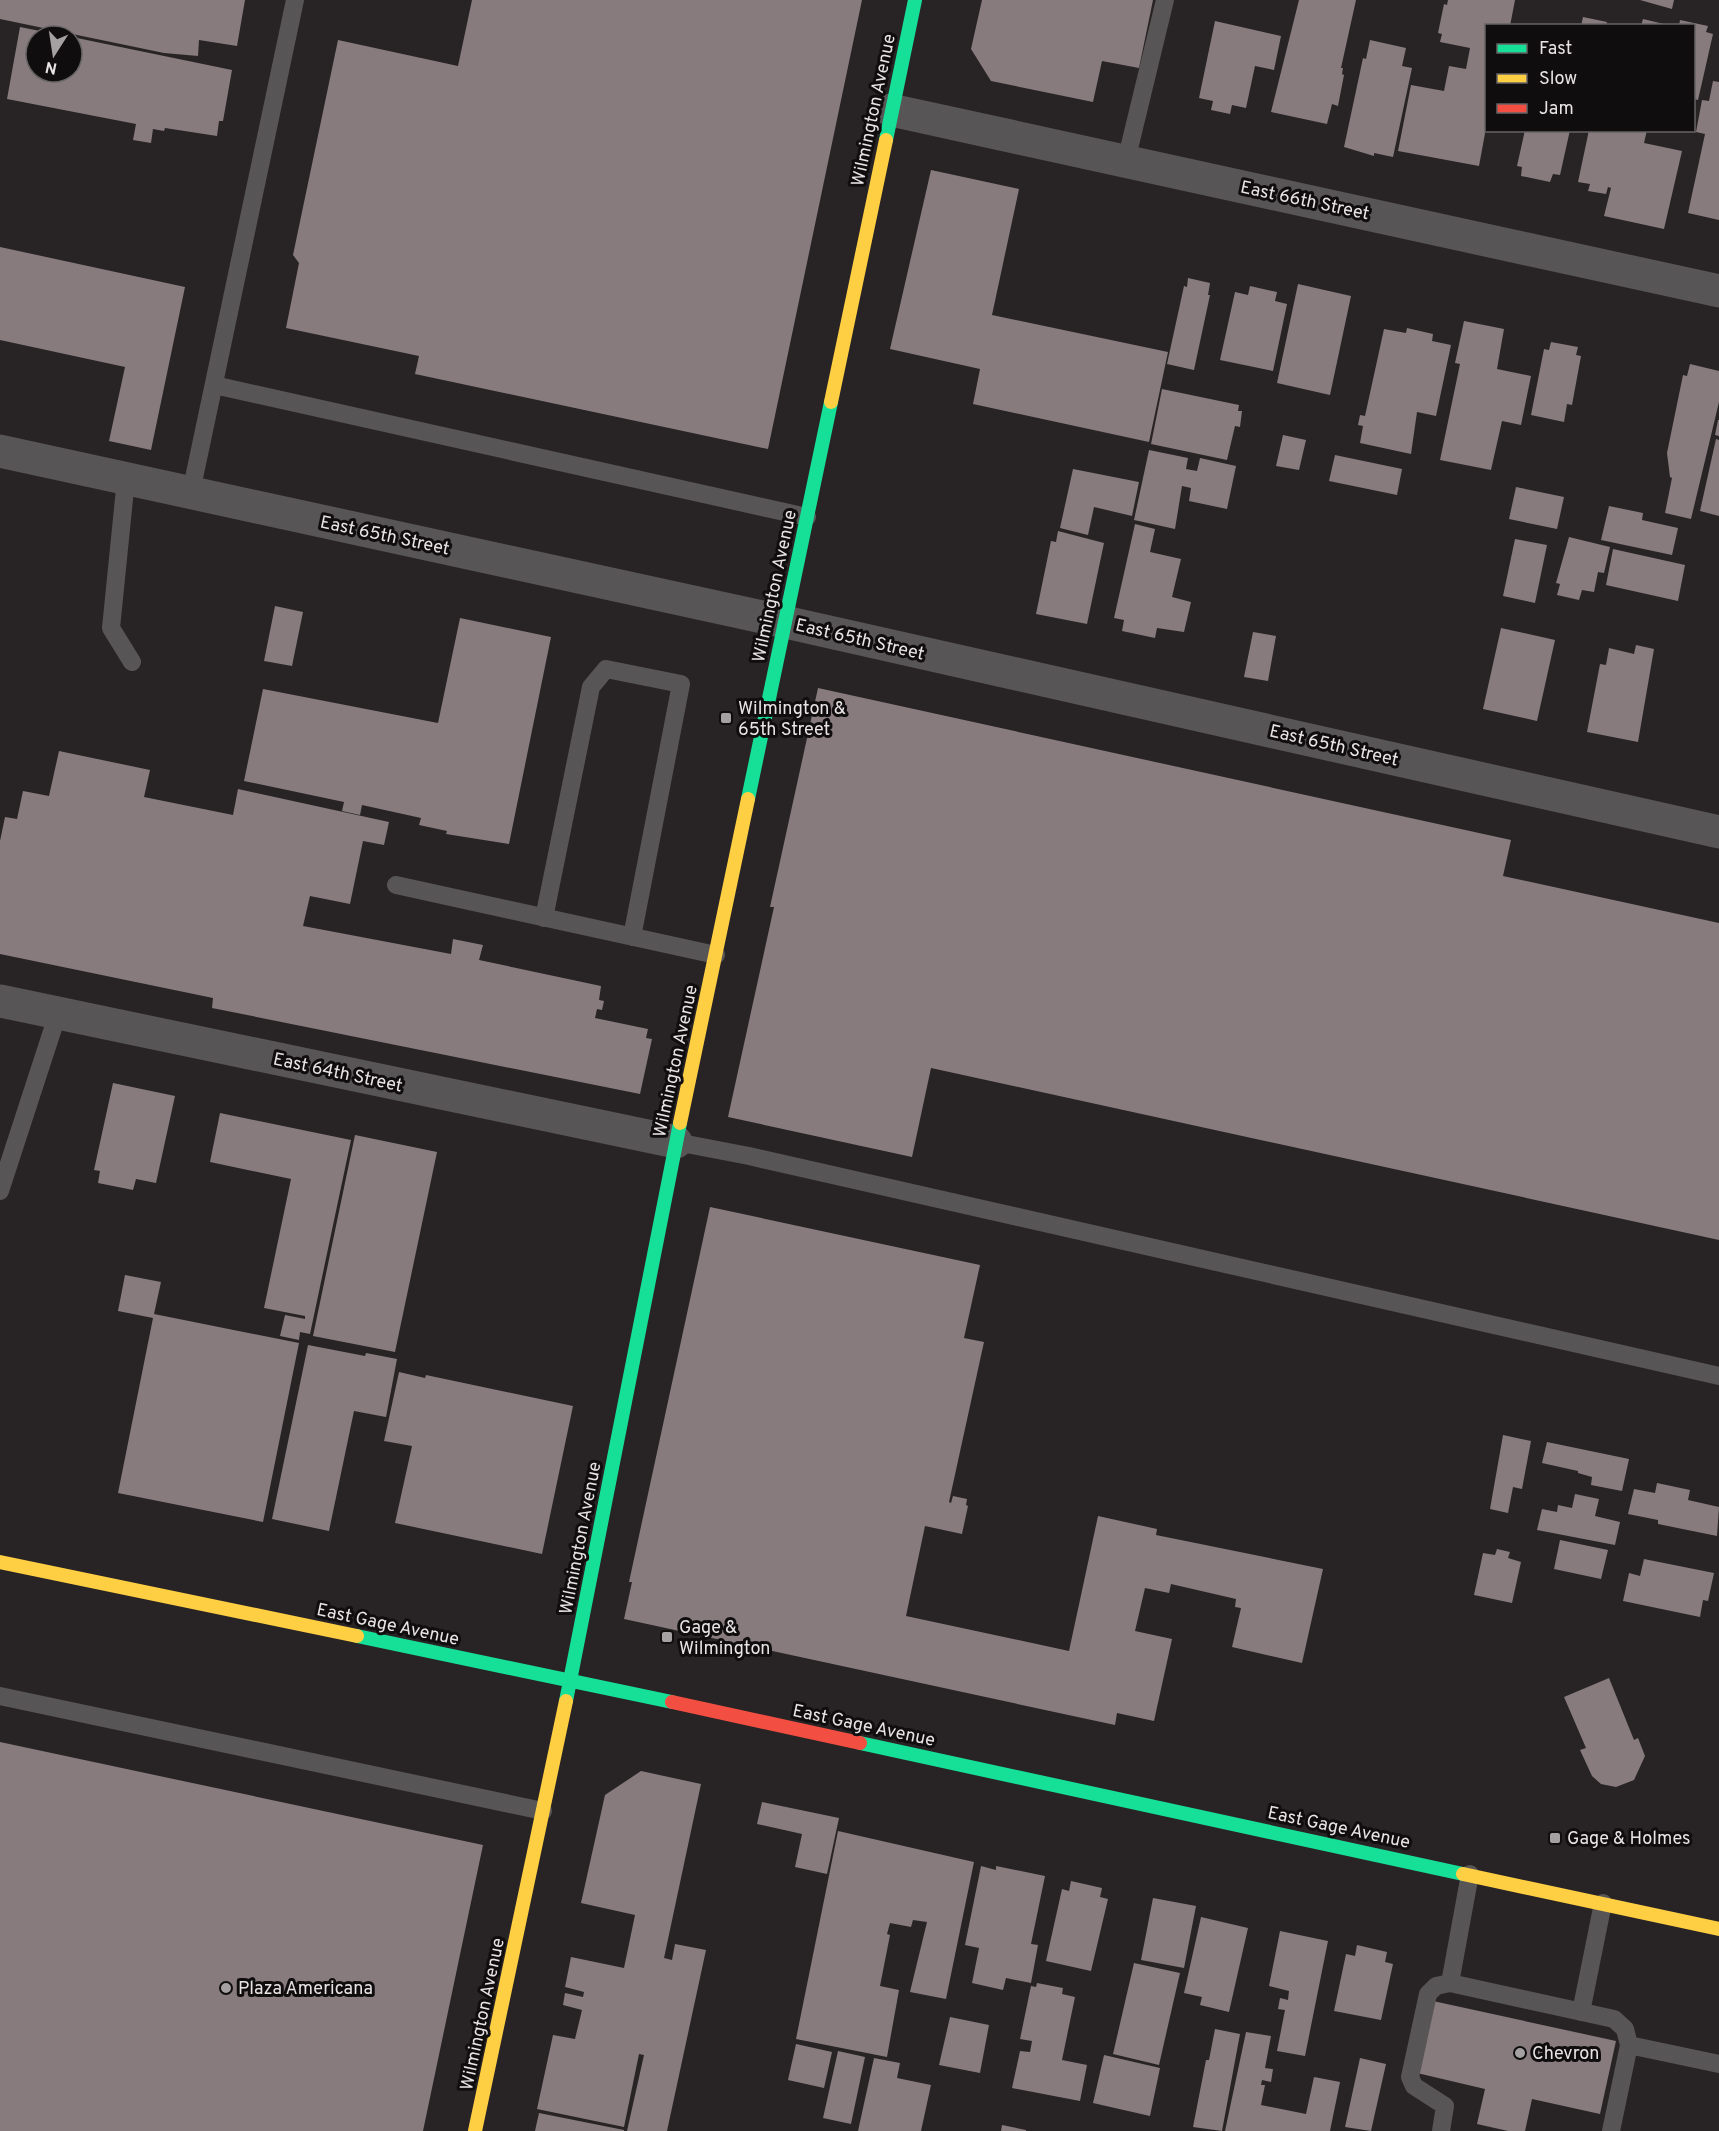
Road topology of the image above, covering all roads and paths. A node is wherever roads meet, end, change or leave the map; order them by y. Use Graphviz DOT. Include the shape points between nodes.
graph roads {
  1 [pos="295,0"];
  2 [pos="915,0"];
  3 [pos="1165,0"];
  4 [pos="891,110"];
  5 [pos="1126,161"];
  6 [pos="1719,291"];
  7 [pos="214,384"];
  8 [pos="0,451"];
  9 [pos="126,479"];
  10 [pos="191,492"];
  11 [pos="807,517"];
  12 [pos="785,622"];
  13 [pos="132,662"];
  14 [pos="1719,832"];
  15 [pos="396,885"];
  16 [pos="544,918"];
  17 [pos="632,937"];
  18 [pos="716,955"];
  19 [pos="0,1001"];
  20 [pos="58,1013"];
  21 [pos="676,1142"];
  22 [pos="0,1191"];
  23 [pos="1719,1376"];
  24 [pos="0,1562"];
  25 [pos="570,1680"];
  26 [pos="0,1696"];
  27 [pos="543,1811"];
  28 [pos="1470,1874"];
  29 [pos="1603,1903"];
  30 [pos="1719,1929"];
  31 [pos="1450,1983"];
  32 [pos="1581,2012"];
  33 [pos="1629,2045"];
  34 [pos="1719,2064"];
  35 [pos="476,2131"];
  36 [pos="1441,2131"];
  37 [pos="1611,2131"];
  1 -- 7 [label="lane"];
  2 -- 4 [label="street, Wilmington Avenue"];
  3 -- 5 [label="lane"];
  4 -- 5 [label="street, East 66th Street"];
  4 -- 11 [label="street, Wilmington Avenue"];
  5 -- 6 [label="street, East 66th Street"];
  7 -- 10 [label="lane"];
  7 -- 11 [label="lane"];
  8 -- 9 [label="street, East 65th Street"];
  9 -- 10 [label="street, East 65th Street"];
  9 -- 13 [label="lane" via="111,628"];
  10 -- 12 [label="street, East 65th Street"];
  11 -- 12 [label="street, Wilmington Avenue"];
  12 -- 14 [label="street, East 65th Street"];
  12 -- 18 [label="street, Wilmington Avenue"];
  15 -- 16 [label="lane"];
  16 -- 17 [label="lane"];
  16 -- 17 [label="lane" via="591,687 606,669 681,684"];
  17 -- 18 [label="lane"];
  18 -- 21 [label="street, Wilmington Avenue"];
  19 -- 20 [label="street, East 64th Street"];
  20 -- 21 [label="street, East 64th Street"];
  20 -- 22 [label="lane"];
  21 -- 23 [label="lane"];
  21 -- 25 [label="street, Wilmington Avenue"];
  24 -- 25 [label="street, East Gage Avenue"];
  25 -- 27 [label="street, Wilmington Avenue"];
  25 -- 28 [label="street, East Gage Avenue"];
  26 -- 27 [label="lane"];
  27 -- 35 [label="street, Wilmington Avenue"];
  28 -- 29 [label="street, East Gage Avenue"];
  28 -- 31 [label="lane"];
  29 -- 30 [label="street, East Gage Avenue"];
  29 -- 32 [label="lane"];
  31 -- 32 [label="lane"];
  31 -- 36 [label="lane" via="1436,1986 1428,1994 1410,2077 1414,2086 1445,2106"];
  32 -- 33 [label="lane" via="1614,2019 1624,2029"];
  33 -- 34 [label="lane"];
  33 -- 37 [label="lane"];
}
